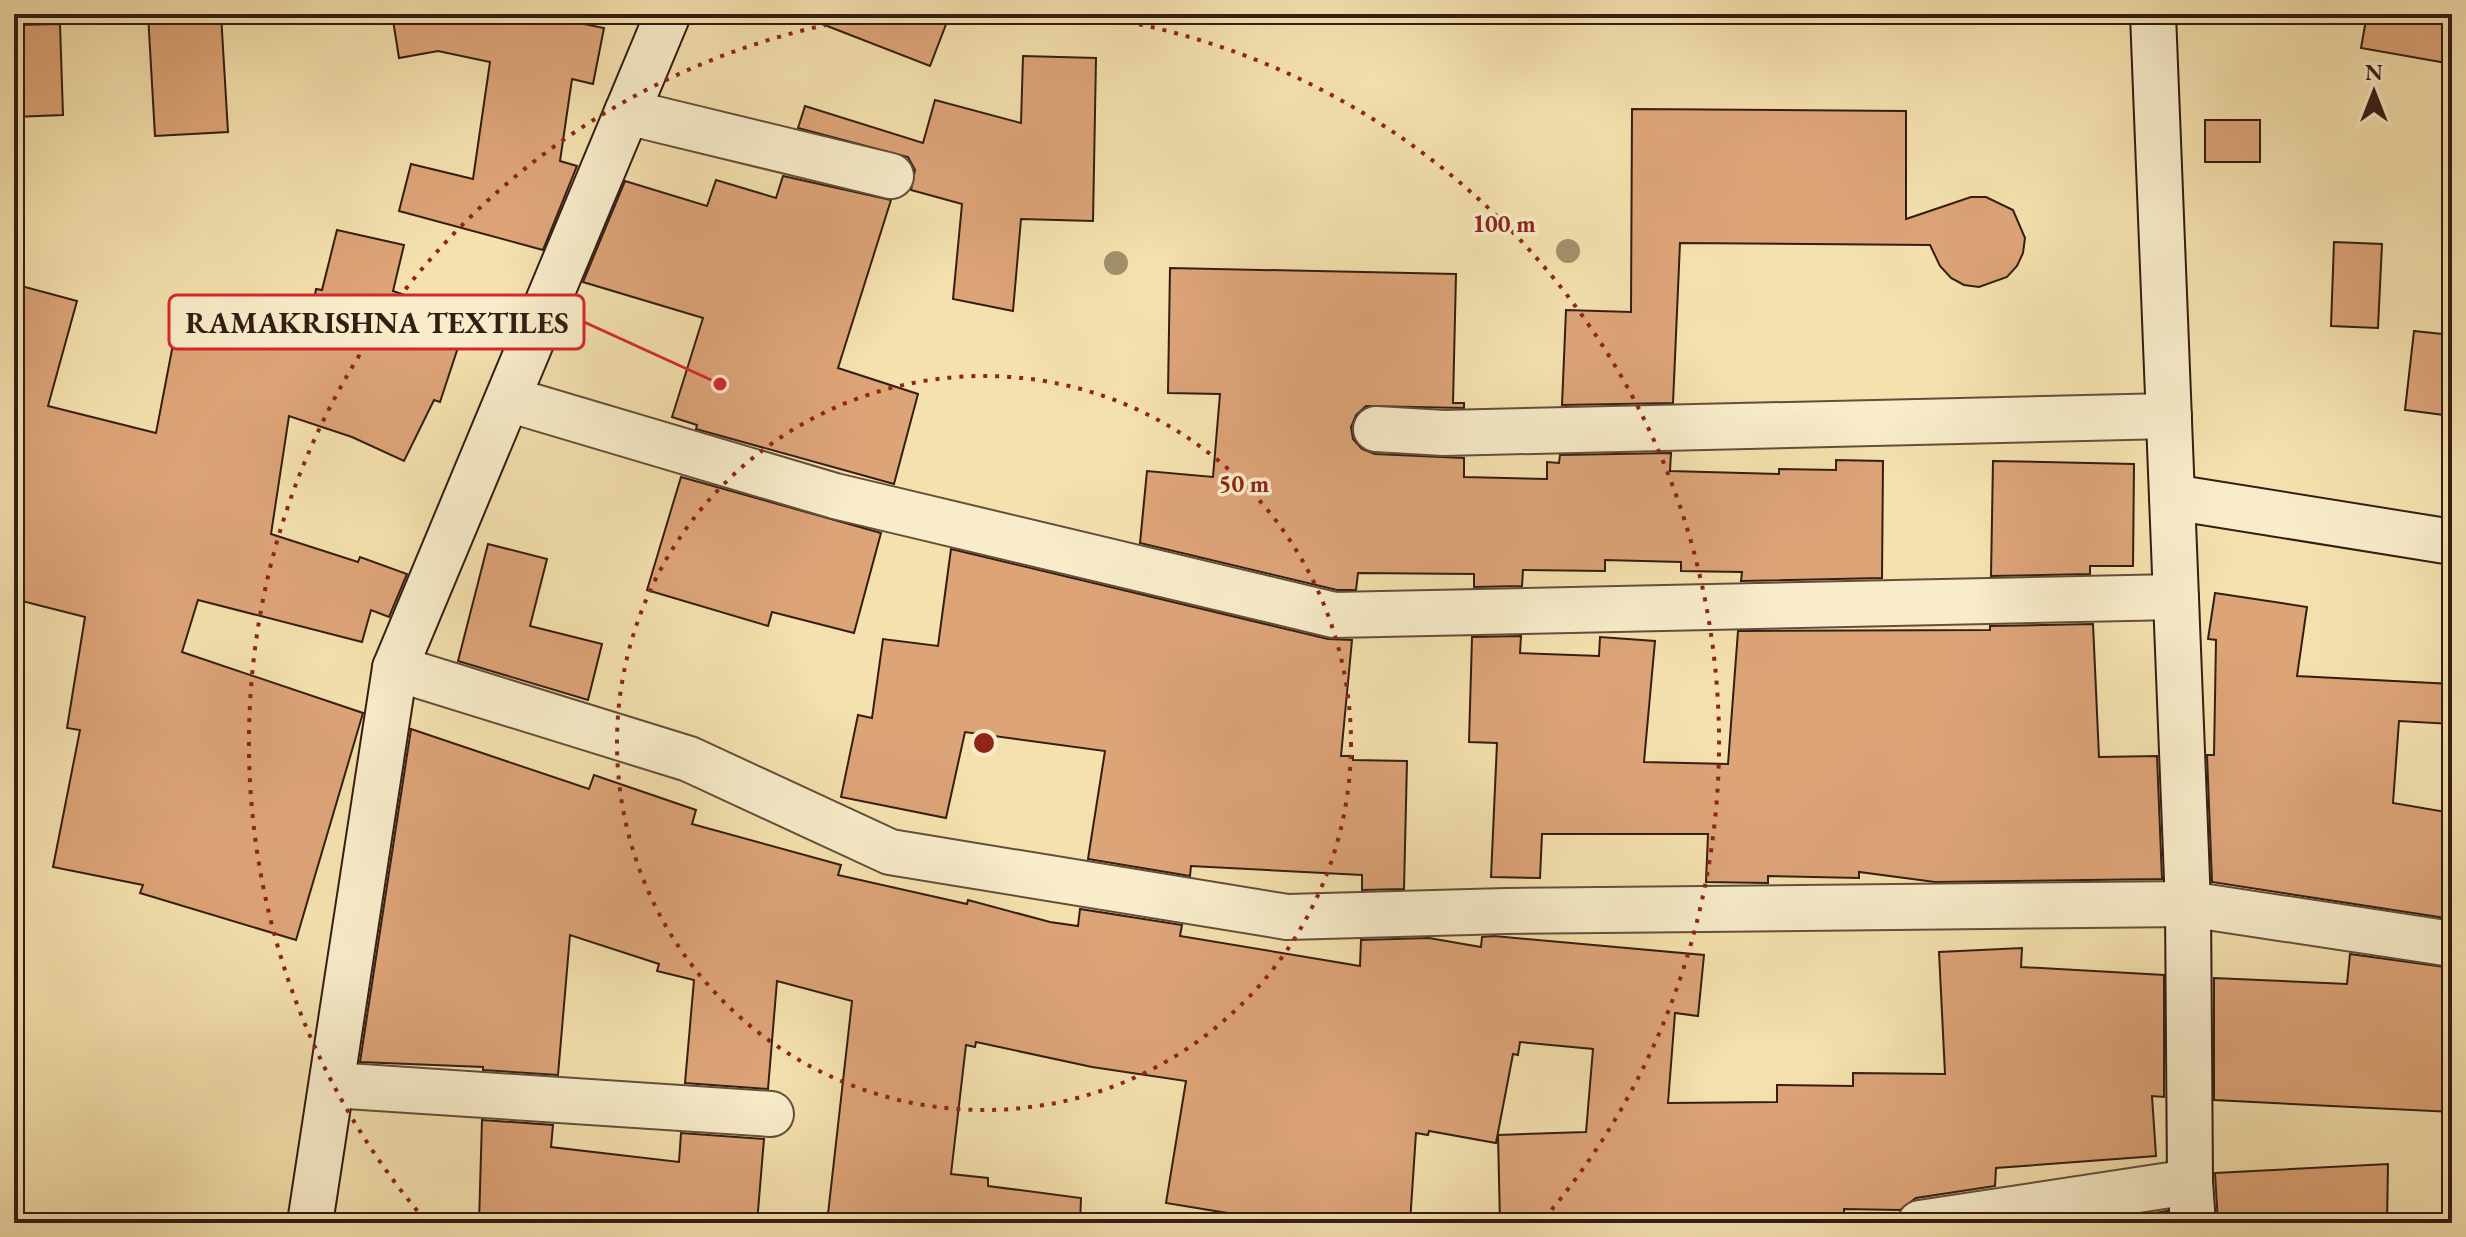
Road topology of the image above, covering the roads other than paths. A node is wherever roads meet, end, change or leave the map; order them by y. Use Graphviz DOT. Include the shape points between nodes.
graph roads {
  1 [pos="668,14"];
  2 [pos="2153,14"];
  3 [pos="627,112"];
  4 [pos="891,176"];
  5 [pos="508,399"];
  6 [pos="2169,416"];
  7 [pos="1376,429"];
  8 [pos="2172,497"];
  9 [pos="2452,542"];
  10 [pos="2176,597"];
  11 [pos="395,668"];
  12 [pos="2188,904"];
  13 [pos="2452,944"];
  14 [pos="332,1085"];
  15 [pos="771,1114"];
  16 [pos="2191,1203"];
  17 [pos="310,1223"];
  18 [pos="1920,1223"];
  1 -- 3 [label="street"];
  2 -- 6 [label="street"];
  3 -- 4 [label="street"];
  3 -- 5 [label="street"];
  5 -- 10 [label="street" via="835,496 1334,615"];
  5 -- 11 [label="street"];
  6 -- 7 [label="street" via="1444,433"];
  6 -- 8 [label="street"];
  8 -- 9 [label="street"];
  8 -- 10 [label="street"];
  10 -- 12 [label="street"];
  11 -- 12 [label="street" via="689,759 890,852 1287,917"];
  11 -- 14 [label="street"];
  12 -- 13 [label="street"];
  12 -- 16 [label="street"];
  14 -- 15 [label="street"];
  14 -- 17 [label="street"];
  16 -- 18 [label="street"];
}
